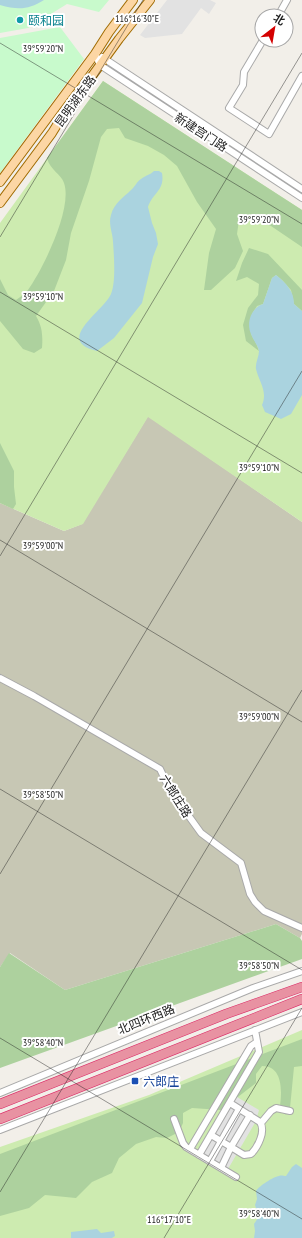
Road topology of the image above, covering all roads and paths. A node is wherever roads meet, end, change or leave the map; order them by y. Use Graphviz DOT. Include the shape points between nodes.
graph roads {
  1 [pos="133,0"];
  2 [pos="150,0"];
  3 [pos="258,48"];
  4 [pos="95,54"];
  5 [pos="103,62"];
  6 [pos="302,76"];
  7 [pos="0,182"];
  8 [pos="302,189"];
  9 [pos="302,198"];
  10 [pos="0,203"];
  11 [pos="0,678"];
  12 [pos="302,928"];
  13 [pos="302,971"];
  14 [pos="302,987"];
  15 [pos="302,999"];
  16 [pos="302,1012"];
  17 [pos="255,1030"];
  18 [pos="257,1042"];
  19 [pos="0,1093"];
  20 [pos="230,1103"];
  21 [pos="0,1104"];
  22 [pos="239,1109"];
  23 [pos="290,1111"];
  24 [pos="250,1115"];
  25 [pos="0,1119"];
  26 [pos="174,1119"];
  27 [pos="261,1123"];
  28 [pos="0,1130"];
  29 [pos="211,1135"];
  30 [pos="221,1142"];
  31 [pos="231,1147"];
  32 [pos="190,1149"];
  33 [pos="199,1155"];
  34 [pos="210,1161"];
  35 [pos="221,1168"];
  36 [pos="236,1177"];
  1 -- 4 [label="main road, 昆明湖东路"];
  2 -- 5 [label="main road, 昆明湖东路"];
  3 -- 6 [label="street" via="244,72 243,84 229,108 269,134"];
  4 -- 5 [label="street"];
  4 -- 7 [label="main road, 昆明湖东路"];
  5 -- 8 [label="street, 新建宫门路"];
  5 -- 9 [label="street, 新建宫门路"];
  5 -- 10 [label="main road, 昆明湖东路"];
  11 -- 12 [label="street, 六郎庄路" via="160,770 170,790 201,833 241,863 250,894 255,902 264,911"];
  13 -- 19 [label="street, 北四环西路" via="253,988"];
  14 -- 21 [label="highway, 北四环西路" via="226,1014"];
  15 -- 25 [label="highway"];
  16 -- 17 [label="street"];
  17 -- 18 [label="street"];
  17 -- 28 [label="street"];
  18 -- 20 [label="street" via="259,1052"];
  18 -- 32 [label="street" via="251,1046"];
  20 -- 22 [label="street"];
  20 -- 29 [label="street"];
  22 -- 24 [label="street"];
  22 -- 30 [label="street"];
  23 -- 27 [label="street" via="276,1108"];
  24 -- 27 [label="street"];
  24 -- 31 [label="street"];
  26 -- 32 [label="street" via="183,1143"];
  27 -- 31 [label="street" via="262,1135 251,1154 244,1155"];
  29 -- 30 [label="street"];
  29 -- 33 [label="street"];
  30 -- 31 [label="street"];
  30 -- 34 [label="street"];
  31 -- 35 [label="street"];
  32 -- 33 [label="street"];
  33 -- 34 [label="street"];
  34 -- 35 [label="street"];
  35 -- 36 [label="street"];
}
